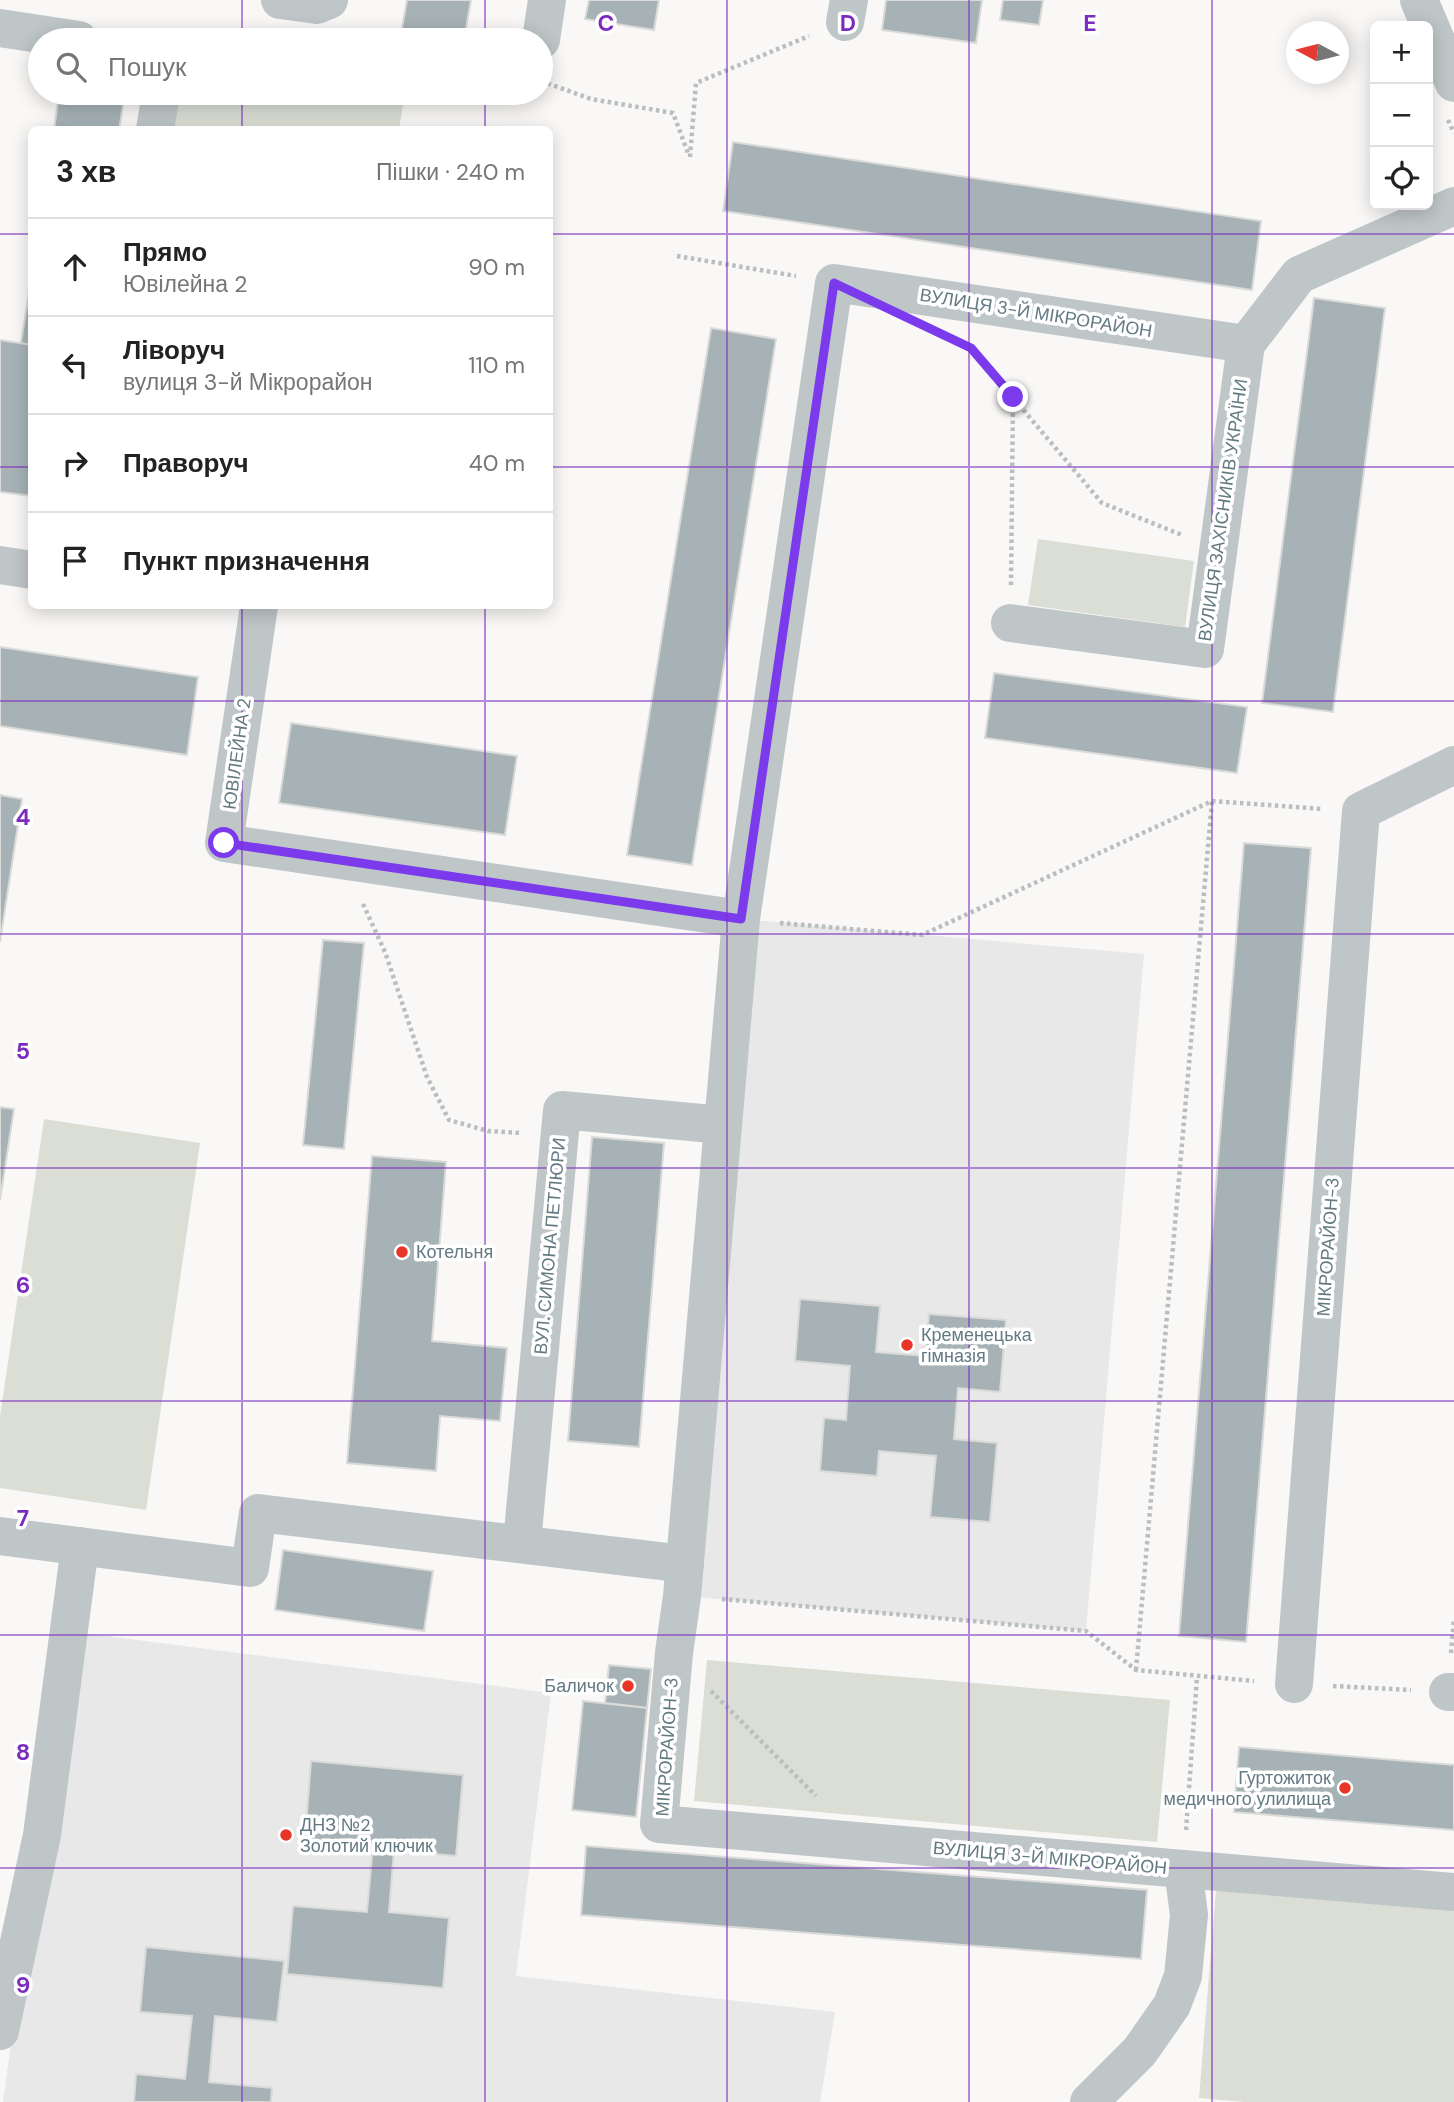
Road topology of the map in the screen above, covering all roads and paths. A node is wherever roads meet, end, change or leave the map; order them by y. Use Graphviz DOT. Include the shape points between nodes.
graph roads {
  1 [pos="280,0"];
  2 [pos="329,0"];
  3 [pos="547,0"];
  4 [pos="1419,0"];
  5 [pos="847,11"];
  6 [pos="0,28"];
  7 [pos="543,28"];
  8 [pos="28,32"];
  9 [pos="1454,83"];
  10 [pos="553,85"];
  11 [pos="159,105"];
  12 [pos="156,126"];
  13 [pos="1454,206"];
  14 [pos="677,256"];
  15 [pos="834,283"];
  16 [pos="959,342"];
  17 [pos="1246,344"];
  18 [pos="1013,397"];
  19 [pos="1218,550"];
  20 [pos="0,565"];
  21 [pos="28,569"];
  22 [pos="258,609"];
  23 [pos="1010,623"];
  24 [pos="1454,765"];
  25 [pos="1212,801"];
  26 [pos="1361,811"];
  27 [pos="342,860"];
  28 [pos="741,919"];
  29 [pos="723,1125"];
  30 [pos="560,1136"];
  31 [pos="0,1536"];
  32 [pos="522,1543"];
  33 [pos="80,1546"];
  34 [pos="683,1580"];
  35 [pos="674,1653"];
  36 [pos="1136,1670"];
  37 [pos="1197,1677"];
  38 [pos="1294,1684"];
  39 [pos="1451,1692"];
  40 [pos="861,1842"];
  41 [pos="1183,1869"];
  42 [pos="1454,1892"];
  43 [pos="0,2031"];
  44 [pos="1089,2102"];
  1 -- 2 [label="street" via="317,5"];
  3 -- 7 [label="street"];
  4 -- 9 [label="street"];
  5 -- 10 [label="path" via="696,83 690,157 673,113 591,99"];
  6 -- 8 [label="street"];
  11 -- 12 [label="street"];
  13 -- 17 [label="street" via="1299,275"];
  14 -- 15 [label="path"];
  15 -- 17 [label="street, ВУЛИЦЯ 3-Й МІКРОРАЙОН"];
  15 -- 28 [label="street"];
  16 -- 18 [label="path" via="971,348"];
  17 -- 19 [label="street, ВУЛИЦЯ ЗАХІСНИКІВ УКРАЇНИ"];
  18 -- 19 [label="path" via="1102,503"];
  18 -- 23 [label="path"];
  19 -- 23 [label="street, ВУЛИЦЯ ЗАХІСНИКІВ УКРАЇНИ" via="1205,649"];
  20 -- 21 [label="street"];
  22 -- 27 [label="street, ЮВІЛЕЙНА 2" via="224,843"];
  24 -- 26 [label="street"];
  25 -- 26 [label="path"];
  25 -- 28 [label="path" via="922,935"];
  25 -- 36 [label="path"];
  26 -- 38 [label="street, МІКРОРАЙОН-3"];
  27 -- 28 [label="street, ЮВІЛЕЙНА 2"];
  27 -- 30 [label="path" via="385,952 427,1077 449,1120 488,1130"];
  28 -- 29 [label="street, МІКРОРАЙОН-3"];
  29 -- 30 [label="street, ВУЛ. СИМОНА ПЕТЛЮРИ" via="562,1110"];
  29 -- 34 [label="street, МІКРОРАЙОН-3"];
  30 -- 32 [label="street, ВУЛ. СИМОНА ПЕТЛЮРИ"];
  31 -- 33 [label="street"];
  32 -- 33 [label="street" via="258,1513 250,1569"];
  32 -- 34 [label="street"];
  33 -- 43 [label="street" via="42,1835"];
  34 -- 35 [label="street, МІКРОРАЙОН-3"];
  34 -- 36 [label="path" via="1086,1631"];
  35 -- 40 [label="path"];
  35 -- 40 [label="street, МІКРОРАЙОН-3" via="659,1824"];
  36 -- 37 [label="path"];
  37 -- 38 [label="path"];
  37 -- 41 [label="path"];
  38 -- 39 [label="path"];
  40 -- 41 [label="street, ВУЛИЦЯ 3-Й МІКРОРАЙОН"];
  41 -- 42 [label="street"];
  41 -- 44 [label="street, ВУЛИЦЯ 3-Й МІКРОРАЙОН" via="1189,1915 1182,1976 1172,2005 1140,2051"];
}
